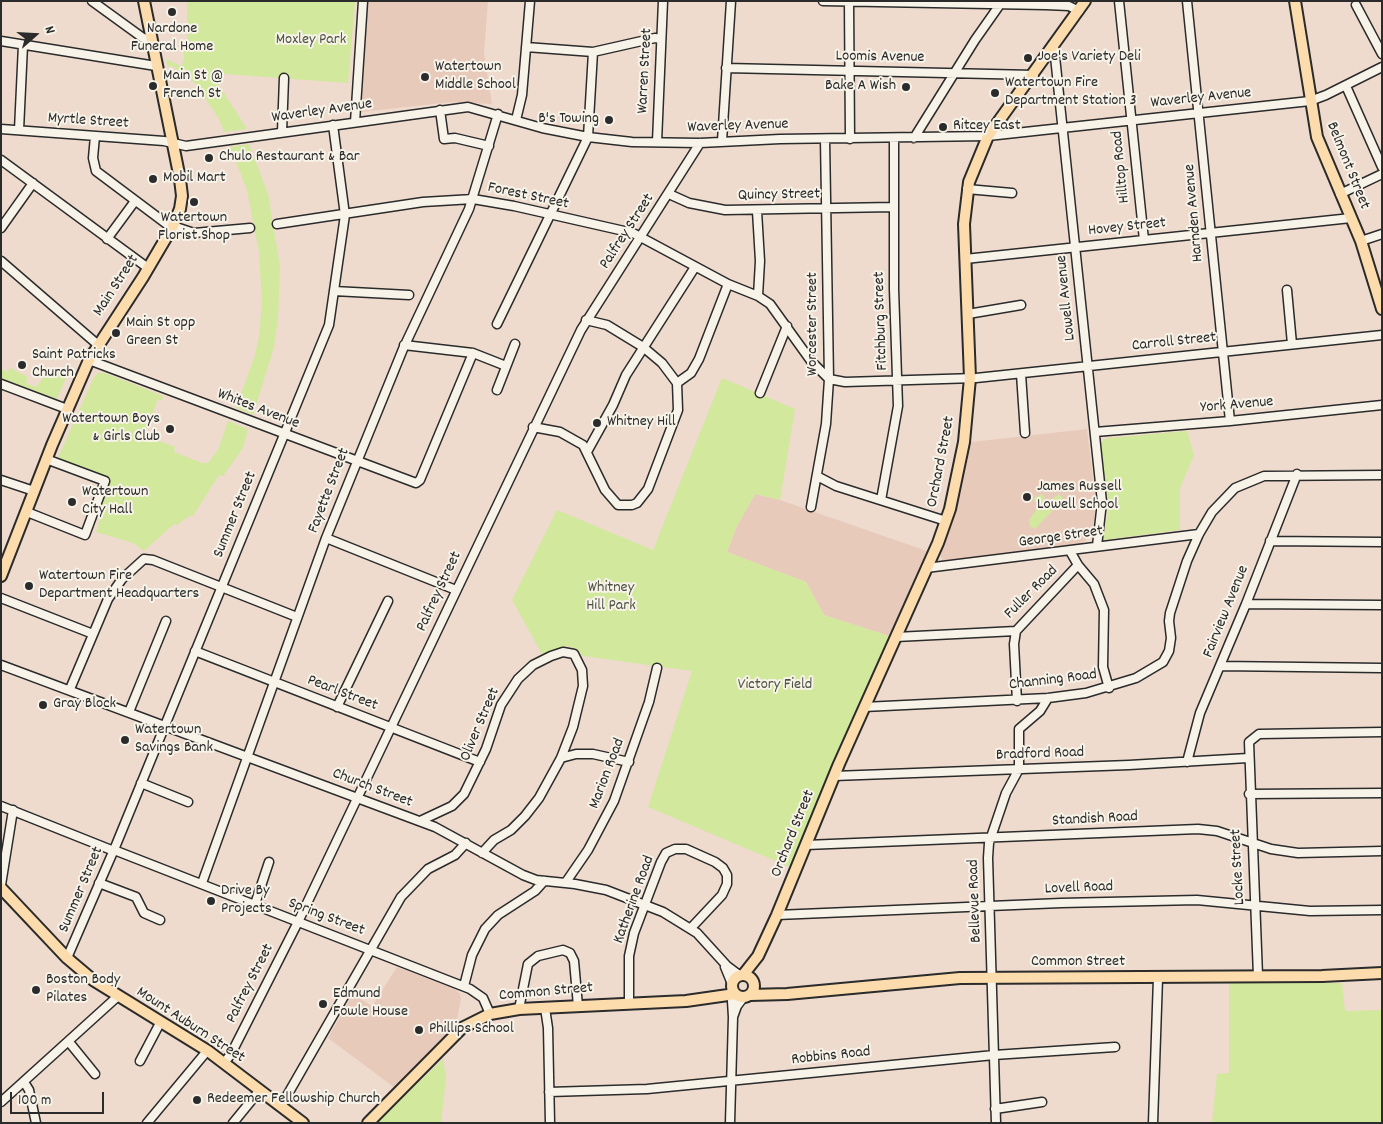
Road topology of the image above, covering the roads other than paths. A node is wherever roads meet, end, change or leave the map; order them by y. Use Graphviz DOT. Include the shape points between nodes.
graph roads {
  1 [pos="92,1"];
  2 [pos="144,1"];
  3 [pos="363,1"];
  4 [pos="530,1"];
  5 [pos="663,1"];
  6 [pos="731,1"];
  7 [pos="823,1"];
  8 [pos="1085,1"];
  9 [pos="1119,1"];
  10 [pos="1187,1"];
  11 [pos="1295,1"];
  12 [pos="849,2"];
  13 [pos="1001,3"];
  14 [pos="1356,6"];
  15 [pos="1079,11"];
  16 [pos="661,39"];
  17 [pos="151,40"];
  18 [pos="1,41"];
  19 [pos="23,45"];
  20 [pos="526,47"];
  21 [pos="1054,47"];
  22 [pos="593,52"];
  23 [pos="1382,54"];
  24 [pos="156,66"];
  25 [pos="1382,67"];
  26 [pos="726,68"];
  27 [pos="848,71"];
  28 [pos="956,72"];
  29 [pos="1034,75"];
  30 [pos="284,78"];
  31 [pos="1346,86"];
  32 [pos="1310,101"];
  33 [pos="440,110"];
  34 [pos="1200,113"];
  35 [pos="498,114"];
  36 [pos="516,120"];
  37 [pos="1131,120"];
  38 [pos="355,122"];
  39 [pos="333,125"];
  40 [pos="1,128"];
  41 [pos="1062,128"];
  42 [pos="19,130"];
  43 [pos="282,132"];
  44 [pos="95,136"];
  45 [pos="988,136"];
  46 [pos="588,137"];
  47 [pos="914,138"];
  48 [pos="825,139"];
  49 [pos="850,139"];
  50 [pos="894,139"];
  51 [pos="722,141"];
  52 [pos="657,142"];
  53 [pos="173,143"];
  54 [pos="700,143"];
  55 [pos="489,146"];
  56 [pos="1,160"];
  57 [pos="1382,167"];
  58 [pos="1382,174"];
  59 [pos="33,183"];
  60 [pos="967,189"];
  61 [pos="1012,193"];
  62 [pos="669,194"];
  63 [pos="1340,194"];
  64 [pos="473,199"];
  65 [pos="135,201"];
  66 [pos="893,207"];
  67 [pos="827,208"];
  68 [pos="757,211"];
  69 [pos="549,214"];
  70 [pos="345,215"];
  71 [pos="1351,218"];
  72 [pos="277,224"];
  73 [pos="173,227"];
  74 [pos="1,228"];
  75 [pos="250,228"];
  76 [pos="1211,233"];
  77 [pos="1382,234"];
  78 [pos="641,236"];
  79 [pos="107,239"];
  80 [pos="1144,240"];
  81 [pos="1361,242"];
  82 [pos="1075,247"];
  83 [pos="965,259"];
  84 [pos="1,261"];
  85 [pos="695,267"];
  86 [pos="148,268"];
  87 [pos="728,284"];
  88 [pos="1287,290"];
  89 [pos="334,291"];
  90 [pos="409,295"];
  91 [pos="758,296"];
  92 [pos="1381,304"];
  93 [pos="1022,305"];
  94 [pos="968,314"];
  95 [pos="586,320"];
  96 [pos="497,324"];
  97 [pos="787,326"];
  98 [pos="1382,335"];
  99 [pos="97,344"];
  100 [pos="515,344"];
  101 [pos="1292,344"];
  102 [pos="404,345"];
  103 [pos="643,347"];
  104 [pos="1223,352"];
  105 [pos="473,353"];
  106 [pos="89,360"];
  107 [pos="506,366"];
  108 [pos="1088,366"];
  109 [pos="1021,374"];
  110 [pos="970,378"];
  111 [pos="829,379"];
  112 [pos="898,381"];
  113 [pos="677,382"];
  114 [pos="1,384"];
  115 [pos="497,390"];
  116 [pos="760,393"];
  117 [pos="1382,405"];
  118 [pos="66,409"];
  119 [pos="1230,422"];
  120 [pos="533,427"];
  121 [pos="1025,433"];
  122 [pos="284,434"];
  123 [pos="1095,435"];
  124 [pos="588,450"];
  125 [pos="46,459"];
  126 [pos="356,462"];
  127 [pos="1297,474"];
  128 [pos="1382,475"];
  129 [pos="817,476"];
  130 [pos="1,480"];
  131 [pos="34,491"];
  132 [pos="881,500"];
  133 [pos="810,507"];
  134 [pos="27,512"];
  135 [pos="946,521"];
  136 [pos="1198,534"];
  137 [pos="326,538"];
  138 [pos="1270,541"];
  139 [pos="1382,542"];
  140 [pos="1097,546"];
  141 [pos="1070,551"];
  142 [pos="1078,565"];
  143 [pos="926,568"];
  144 [pos="1,576"];
  145 [pos="222,586"];
  146 [pos="456,590"];
  147 [pos="1,598"];
  148 [pos="388,600"];
  149 [pos="1246,604"];
  150 [pos="1382,605"];
  151 [pos="297,617"];
  152 [pos="166,621"];
  153 [pos="1016,631"];
  154 [pos="93,634"];
  155 [pos="896,637"];
  156 [pos="195,651"];
  157 [pos="1,665"];
  158 [pos="1220,666"];
  159 [pos="656,668"];
  160 [pos="1382,668"];
  161 [pos="274,683"];
  162 [pos="1109,688"];
  163 [pos="70,689"];
  164 [pos="1048,698"];
  165 [pos="1017,701"];
  166 [pos="337,707"];
  167 [pos="864,707"];
  168 [pos="129,712"];
  169 [pos="165,725"];
  170 [pos="391,727"];
  171 [pos="1382,732"];
  172 [pos="248,757"];
  173 [pos="561,758"];
  174 [pos="1248,758"];
  175 [pos="480,762"];
  176 [pos="629,762"];
  177 [pos="1187,762"];
  178 [pos="1018,769"];
  179 [pos="834,776"];
  180 [pos="141,783"];
  181 [pos="1382,793"];
  182 [pos="1249,794"];
  183 [pos="357,798"];
  184 [pos="188,802"];
  185 [pos="1,806"];
  186 [pos="13,810"];
  187 [pos="420,822"];
  188 [pos="990,839"];
  189 [pos="466,843"];
  190 [pos="1252,843"];
  191 [pos="806,845"];
  192 [pos="114,850"];
  193 [pos="1382,851"];
  194 [pos="482,853"];
  195 [pos="269,862"];
  196 [pos="544,881"];
  197 [pos="566,882"];
  198 [pos="100,883"];
  199 [pos="202,883"];
  200 [pos="2,891"];
  201 [pos="255,904"];
  202 [pos="645,904"];
  203 [pos="990,906"];
  204 [pos="1255,906"];
  205 [pos="1382,910"];
  206 [pos="777,915"];
  207 [pos="160,920"];
  208 [pos="298,922"];
  209 [pos="691,928"];
  210 [pos="370,950"];
  211 [pos="758,956"];
  212 [pos="67,958"];
  213 [pos="1382,973"];
  214 [pos="1258,976"];
  215 [pos="993,978"];
  216 [pos="1158,978"];
  217 [pos="754,982"];
  218 [pos="464,986"];
  219 [pos="739,987"];
  220 [pos="774,994"];
  221 [pos="117,997"];
  222 [pos="629,1003"];
  223 [pos="578,1006"];
  224 [pos="545,1008"];
  225 [pos="519,1009"];
  226 [pos="490,1014"];
  227 [pos="160,1023"];
  228 [pos="69,1042"];
  229 [pos="1115,1047"];
  230 [pos="207,1051"];
  231 [pos="994,1055"];
  232 [pos="140,1061"];
  233 [pos="224,1063"];
  234 [pos="95,1074"];
  235 [pos="731,1081"];
  236 [pos="24,1082"];
  237 [pos="260,1090"];
  238 [pos="549,1092"];
  239 [pos="1,1102"];
  240 [pos="1042,1102"];
  241 [pos="281,1106"];
  242 [pos="995,1109"];
  243 [pos="36,1123"];
  244 [pos="147,1123"];
  245 [pos="234,1123"];
  246 [pos="303,1123"];
  247 [pos="368,1123"];
  248 [pos="550,1123"];
  249 [pos="730,1123"];
  250 [pos="996,1123"];
  251 [pos="1153,1123"];
  1 -- 17 [label="street" via="143,38"];
  2 -- 17 [label="main road, Main Street"];
  3 -- 38 [label="street"];
  4 -- 20 [label="street"];
  5 -- 16 [label="street, Warren Street"];
  6 -- 26 [label="street"];
  7 -- 12 [label="street"];
  8 -- 15 [label="main road, Orchard Street"];
  9 -- 37 [label="street, Hilltop Road"];
  10 -- 34 [label="street, Harnden Avenue"];
  11 -- 32 [label="main road, Belmont Street"];
  12 -- 13 [label="street"];
  12 -- 27 [label="street"];
  13 -- 15 [label="street" via="1069,6"];
  13 -- 28 [label="street"];
  14 -- 23 [label="street"];
  15 -- 21 [label="main road, Orchard Street"];
  16 -- 22 [label="street"];
  16 -- 52 [label="street, Warren Street"];
  17 -- 24 [label="main road, Main Street"];
  18 -- 19 [label="street"];
  19 -- 24 [label="street"];
  19 -- 42 [label="street"];
  20 -- 22 [label="street"];
  20 -- 36 [label="street"];
  21 -- 29 [label="main road, Orchard Street"];
  21 -- 41 [label="street, Lowell Avenue"];
  22 -- 46 [label="street"];
  24 -- 53 [label="main road, Main Street"];
  25 -- 31 [label="street, Waverley Avenue"];
  26 -- 27 [label="street, Loomis Avenue"];
  26 -- 51 [label="street"];
  27 -- 28 [label="street, Loomis Avenue"];
  27 -- 49 [label="street"];
  28 -- 29 [label="street, Loomis Avenue"];
  28 -- 47 [label="street"];
  29 -- 45 [label="main road, Orchard Street"];
  30 -- 43 [label="street"];
  31 -- 32 [label="street, Waverley Avenue"];
  31 -- 57 [label="street"];
  32 -- 34 [label="street, Waverley Avenue"];
  32 -- 63 [label="main road, Belmont Street" via="1320,148"];
  33 -- 35 [label="street, Waverley Avenue" via="472,107"];
  33 -- 38 [label="street, Waverley Avenue"];
  33 -- 55 [label="street" via="444,139 455,138"];
  34 -- 37 [label="street, Waverley Avenue"];
  34 -- 76 [label="street, Harnden Avenue"];
  35 -- 36 [label="street, Waverley Avenue"];
  35 -- 55 [label="street, Fayette Street"];
  36 -- 46 [label="street, Waverley Avenue"];
  37 -- 41 [label="street, Waverley Avenue"];
  37 -- 80 [label="street, Hilltop Road"];
  38 -- 39 [label="street, Waverley Avenue"];
  39 -- 43 [label="street, Waverley Avenue"];
  39 -- 70 [label="street, Summer Street"];
  40 -- 42 [label="street, Myrtle Street"];
  41 -- 45 [label="street, Waverley Avenue"];
  41 -- 82 [label="street, Lowell Avenue"];
  42 -- 44 [label="street, Myrtle Street"];
  43 -- 53 [label="street, Waverley Avenue" via="189,145"];
  44 -- 53 [label="street, Myrtle Street"];
  44 -- 65 [label="street" via="93,158 96,171"];
  45 -- 47 [label="street, Waverley Avenue"];
  45 -- 60 [label="main road, Orchard Street"];
  46 -- 52 [label="street, Waverley Avenue"];
  46 -- 69 [label="street"];
  47 -- 50 [label="street, Waverley Avenue"];
  48 -- 49 [label="street, Waverley Avenue"];
  48 -- 51 [label="street, Waverley Avenue"];
  48 -- 67 [label="street, Worcester Street"];
  49 -- 50 [label="street, Waverley Avenue"];
  50 -- 66 [label="street, Fitchburg Street"];
  51 -- 54 [label="street, Waverley Avenue"];
  52 -- 54 [label="street, Waverley Avenue"];
  53 -- 73 [label="main road, Main Street" via="182,196"];
  54 -- 62 [label="street, Palfrey Street"];
  55 -- 64 [label="street, Fayette Street"];
  56 -- 59 [label="street"];
  58 -- 63 [label="street"];
  59 -- 74 [label="street"];
  59 -- 79 [label="street"];
  60 -- 61 [label="street"];
  60 -- 83 [label="main road, Orchard Street"];
  62 -- 68 [label="street, Quincy Street" via="706,208"];
  62 -- 78 [label="street, Palfrey Street"];
  63 -- 71 [label="main road, Belmont Street"];
  64 -- 69 [label="street, Forest Street"];
  64 -- 70 [label="street, Forest Street" via="423,202"];
  64 -- 102 [label="street, Fayette Street"];
  65 -- 73 [label="street"];
  65 -- 79 [label="street"];
  66 -- 67 [label="street, Quincy Street"];
  66 -- 112 [label="street, Fitchburg Street"];
  67 -- 68 [label="street, Quincy Street"];
  67 -- 111 [label="street, Worcester Street"];
  68 -- 91 [label="street"];
  69 -- 78 [label="street, Forest Street"];
  69 -- 96 [label="street"];
  70 -- 72 [label="street, Forest Street"];
  70 -- 89 [label="street, Summer Street"];
  71 -- 76 [label="street, Hovey Street"];
  71 -- 81 [label="main road, Belmont Street"];
  73 -- 75 [label="street" via="194,233"];
  73 -- 86 [label="main road, Main Street"];
  76 -- 80 [label="street, Hovey Street"];
  76 -- 104 [label="street, Harnden Avenue"];
  77 -- 81 [label="street"];
  78 -- 85 [label="street, Forest Street"];
  78 -- 95 [label="street, Palfrey Street"];
  79 -- 86 [label="street"];
  80 -- 82 [label="street, Hovey Street"];
  81 -- 92 [label="main road, Belmont Street"];
  82 -- 83 [label="street, Hovey Street"];
  82 -- 108 [label="street, Lowell Avenue"];
  83 -- 94 [label="main road, Orchard Street"];
  84 -- 99 [label="street"];
  85 -- 87 [label="street, Forest Street"];
  85 -- 103 [label="street"];
  86 -- 99 [label="main road, Main Street"];
  87 -- 91 [label="street, Forest Street"];
  87 -- 113 [label="street" via="699,359 691,373"];
  88 -- 101 [label="street"];
  89 -- 90 [label="street"];
  89 -- 122 [label="street, Summer Street" via="329,325"];
  91 -- 97 [label="street, Forest Street" via="770,304"];
  93 -- 94 [label="street"];
  94 -- 110 [label="main road, Orchard Street"];
  95 -- 103 [label="street" via="607,326"];
  95 -- 120 [label="street, Palfrey Street"];
  97 -- 111 [label="street, Forest Street" via="811,361"];
  97 -- 116 [label="street"];
  98 -- 101 [label="street, Carroll Street"];
  99 -- 106 [label="main road, Main Street"];
  100 -- 107 [label="street"];
  101 -- 104 [label="street, Carroll Street"];
  102 -- 105 [label="street"];
  102 -- 126 [label="street, Fayette Street"];
  103 -- 113 [label="street" via="662,362"];
  103 -- 124 [label="street"];
  104 -- 108 [label="street, Carroll Street"];
  104 -- 119 [label="street, Harnden Avenue"];
  105 -- 107 [label="street"];
  105 -- 126 [label="street, Whites Avenue" via="419,483"];
  106 -- 118 [label="main road, Main Street"];
  106 -- 122 [label="street, Whites Avenue"];
  107 -- 115 [label="street"];
  108 -- 109 [label="street, Carroll Street"];
  108 -- 123 [label="street, Lowell Avenue"];
  109 -- 110 [label="street, Carroll Street"];
  109 -- 121 [label="street"];
  110 -- 112 [label="street, Carroll Street"];
  110 -- 135 [label="main road, Orchard Street" via="960,464"];
  111 -- 112 [label="street, Carroll Street" via="845,382"];
  111 -- 129 [label="street, Worcester Street" via="826,424"];
  112 -- 132 [label="street, Fitchburg Street" via="898,420"];
  113 -- 124 [label="street" via="679,398 672,427 648,489 637,503 624,506 612,500"];
  114 -- 118 [label="street"];
  117 -- 119 [label="street, York Avenue"];
  118 -- 125 [label="main road, Main Street"];
  119 -- 123 [label="street, York Avenue"];
  120 -- 124 [label="street" via="573,438"];
  120 -- 146 [label="street, Palfrey Street"];
  122 -- 126 [label="street, Whites Avenue"];
  122 -- 145 [label="street, Summer Street"];
  123 -- 140 [label="street, Lowell Avenue" via="1102,502"];
  125 -- 131 [label="main road, Main Street"];
  125 -- 134 [label="street" via="105,481 85,535"];
  126 -- 137 [label="street, Fayette Street"];
  127 -- 128 [label="street, Channing Road"];
  127 -- 136 [label="street, Channing Road" via="1264,476 1235,488 1212,512"];
  127 -- 138 [label="street, Fairview Avenue"];
  129 -- 132 [label="street" via="836,486"];
  129 -- 133 [label="street, Worcester Street"];
  130 -- 131 [label="street"];
  131 -- 134 [label="main road, Main Street"];
  132 -- 135 [label="street"];
  134 -- 144 [label="main road, Main Street"];
  135 -- 143 [label="main road, Orchard Street"];
  136 -- 140 [label="street, George Street"];
  136 -- 162 [label="street, Channing Road" via="1170,612 1172,638 1163,662 1136,678"];
  137 -- 146 [label="street"];
  137 -- 151 [label="street, Fayette Street"];
  138 -- 139 [label="street"];
  138 -- 149 [label="street, Fairview Avenue"];
  140 -- 141 [label="street, George Street"];
  141 -- 142 [label="street, Fuller Road"];
  141 -- 143 [label="street, George Street"];
  142 -- 153 [label="street, Fuller Road"];
  142 -- 162 [label="street" via="1094,584 1102,603 1105,621 1103,667"];
  143 -- 155 [label="main road, Orchard Street"];
  145 -- 151 [label="street"];
  145 -- 154 [label="street" via="144,559 116,586"];
  145 -- 156 [label="street, Summer Street"];
  146 -- 170 [label="street, Palfrey Street"];
  147 -- 154 [label="street"];
  148 -- 166 [label="street"];
  149 -- 150 [label="street"];
  149 -- 158 [label="street, Fairview Avenue"];
  151 -- 161 [label="street, Fayette Street"];
  152 -- 168 [label="street"];
  153 -- 155 [label="street, Fuller Road"];
  153 -- 165 [label="street"];
  154 -- 163 [label="street"];
  155 -- 167 [label="main road, Orchard Street"];
  156 -- 161 [label="street, Pearl Street"];
  156 -- 169 [label="street, Summer Street"];
  157 -- 163 [label="street, Church Street"];
  158 -- 160 [label="street"];
  158 -- 177 [label="street, Fairview Avenue" via="1200,713"];
  159 -- 176 [label="street, Marion Road" via="649,702"];
  161 -- 166 [label="street, Pearl Street"];
  161 -- 172 [label="street, Fayette Street"];
  162 -- 164 [label="street, Channing Road"];
  163 -- 168 [label="street, Church Street"];
  164 -- 165 [label="street, Channing Road"];
  164 -- 178 [label="street, Bellevue Road" via="1040,711 1019,729"];
  165 -- 167 [label="street, Channing Road"];
  166 -- 170 [label="street, Pearl Street"];
  167 -- 179 [label="main road, Orchard Street"];
  168 -- 169 [label="street, Church Street"];
  169 -- 172 [label="street, Church Street"];
  169 -- 180 [label="street, Summer Street"];
  170 -- 175 [label="street, Pearl Street"];
  170 -- 183 [label="street, Palfrey Street"];
  171 -- 174 [label="street" via="1260,734 1249,742"];
  172 -- 183 [label="street, Church Street"];
  172 -- 199 [label="street, Fayette Street"];
  173 -- 175 [label="street, Oliver Street" via="583,686 582,670 574,654 562,652 533,665 518,678 501,705"];
  173 -- 176 [label="street" via="594,754"];
  173 -- 194 [label="street" via="525,816"];
  174 -- 177 [label="street, Bradford Road"];
  174 -- 182 [label="street, Locke Street"];
  175 -- 187 [label="street, Oliver Street" via="469,786 458,800"];
  176 -- 197 [label="street, Marion Road" via="605,820"];
  177 -- 178 [label="street, Bradford Road"];
  178 -- 179 [label="street, Bradford Road"];
  178 -- 188 [label="street, Bellevue Road"];
  179 -- 191 [label="main road, Orchard Street"];
  180 -- 184 [label="street"];
  180 -- 192 [label="street, Summer Street"];
  181 -- 182 [label="street"];
  182 -- 190 [label="street, Locke Street"];
  183 -- 187 [label="street, Church Street"];
  183 -- 208 [label="street, Palfrey Street"];
  185 -- 186 [label="street, Spring Street"];
  186 -- 192 [label="street, Spring Street"];
  186 -- 200 [label="street"];
  187 -- 189 [label="street, Church Street"];
  188 -- 190 [label="street, Standish Road" via="1198,829 1217,831"];
  188 -- 191 [label="street, Standish Road"];
  188 -- 203 [label="street, Bellevue Road"];
  189 -- 194 [label="street, Church Street"];
  189 -- 210 [label="street" via="455,855 428,869 413,883"];
  190 -- 193 [label="street, Standish Road" via="1298,853"];
  190 -- 204 [label="street, Locke Street"];
  191 -- 206 [label="main road, Orchard Street"];
  192 -- 198 [label="street, Summer Street"];
  192 -- 199 [label="street, Spring Street"];
  194 -- 196 [label="street, Church Street" via="515,872"];
  195 -- 201 [label="street"];
  196 -- 197 [label="street, Church Street"];
  196 -- 218 [label="street" via="485,929 472,954"];
  197 -- 202 [label="street, Church Street" via="606,890"];
  198 -- 207 [label="street" via="136,897 144,913"];
  198 -- 212 [label="street, Summer Street"];
  199 -- 201 [label="street, Spring Street"];
  200 -- 212 [label="main road, Mount Auburn Street"];
  201 -- 208 [label="street, Spring Street"];
  202 -- 209 [label="street, Church Street"];
  202 -- 209 [label="street, Katherine Road" via="666,853 686,849 715,862 726,871 727,884 722,895"];
  202 -- 222 [label="street, Katherine Road" via="629,956"];
  203 -- 204 [label="street, Lovell Road" via="1197,900"];
  203 -- 206 [label="street, Lovell Road"];
  203 -- 215 [label="street, Bellevue Road"];
  204 -- 205 [label="street, Lovell Road"];
  204 -- 214 [label="street, Locke Street"];
  206 -- 211 [label="main road, Orchard Street"];
  208 -- 210 [label="street, Spring Street"];
  208 -- 233 [label="street, Palfrey Street"];
  209 -- 219 [label="street, Church Street" via="719,957"];
  210 -- 218 [label="street, Spring Street"];
  210 -- 241 [label="street"];
  211 -- 217 [label="main road, Orchard Street"];
  211 -- 219 [label="main road, Orchard Street"];
  212 -- 221 [label="main road, Mount Auburn Street"];
  213 -- 214 [label="main road, Common Street"];
  214 -- 216 [label="main road, Common Street"];
  215 -- 216 [label="main road, Common Street"];
  215 -- 220 [label="main road, Common Street" via="942,979"];
  215 -- 231 [label="street, Bellevue Road"];
  216 -- 251 [label="street"];
  217 -- 219 [label="main road, Orchard Street" via="754,988"];
  217 -- 220 [label="main road"];
  218 -- 226 [label="street, Spring Street" via="479,995"];
  219 -- 220 [label="main road, Common Street"];
  219 -- 222 [label="main road, Common Street" via="686,1001"];
  219 -- 235 [label="street" via="732,1004"];
  221 -- 227 [label="main road, Mount Auburn Street"];
  221 -- 228 [label="street"];
  222 -- 223 [label="main road, Common Street"];
  223 -- 224 [label="main road, Common Street"];
  223 -- 225 [label="street" via="574,960 563,950 538,956 528,964"];
  224 -- 225 [label="main road, Common Street"];
  224 -- 238 [label="street"];
  225 -- 226 [label="main road, Common Street"];
  226 -- 247 [label="main road, Common Street" via="462,1028"];
  227 -- 230 [label="main road, Mount Auburn Street"];
  227 -- 232 [label="street"];
  228 -- 234 [label="street"];
  228 -- 236 [label="street"];
  229 -- 231 [label="street, Robbins Road"];
  230 -- 233 [label="main road, Mount Auburn Street"];
  230 -- 244 [label="street"];
  231 -- 235 [label="street, Robbins Road"];
  231 -- 242 [label="street, Bellevue Road"];
  233 -- 237 [label="main road, Mount Auburn Street"];
  235 -- 238 [label="street, Robbins Road" via="640,1090"];
  235 -- 249 [label="street"];
  236 -- 239 [label="street"];
  236 -- 243 [label="street" via="29,1090"];
  237 -- 241 [label="main road, Mount Auburn Street"];
  237 -- 245 [label="street"];
  238 -- 248 [label="street"];
  240 -- 242 [label="street"];
  241 -- 246 [label="main road, Mount Auburn Street"];
  242 -- 250 [label="street, Bellevue Road"];
}
